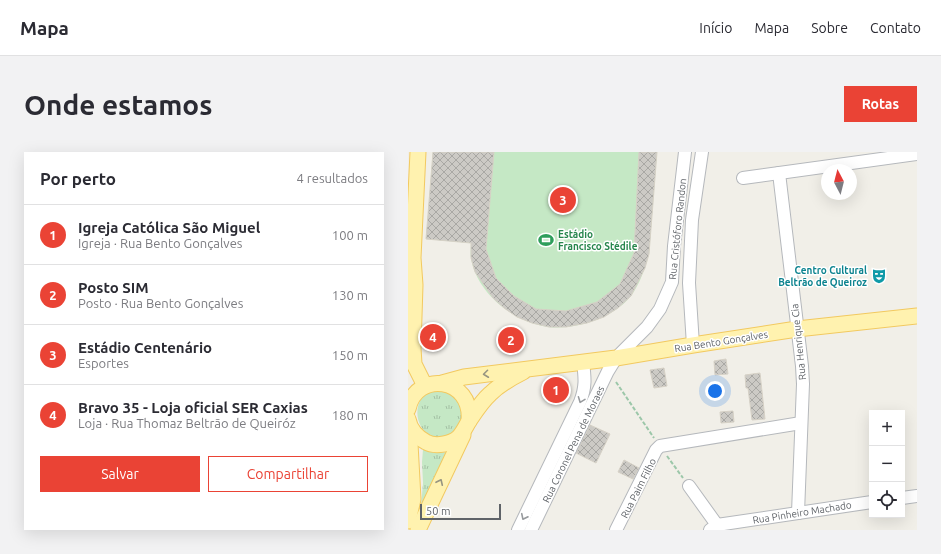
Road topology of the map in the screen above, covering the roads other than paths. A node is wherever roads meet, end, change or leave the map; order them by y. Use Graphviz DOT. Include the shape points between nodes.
graph roads {
  1 [pos="418,152"];
  2 [pos="685,152"];
  3 [pos="702,152"];
  4 [pos="917,154"];
  5 [pos="861,157"];
  6 [pos="779,173"];
  7 [pos="743,178"];
  8 [pos="413,258"];
  9 [pos="408,276"];
  10 [pos="917,316"];
  11 [pos="797,329"];
  12 [pos="693,345"];
  13 [pos="616,358"];
  14 [pos="583,362"];
  15 [pos="525,370"];
  16 [pos="442,383"];
  17 [pos="425,386"];
  18 [pos="408,404"];
  19 [pos="408,420"];
  20 [pos="801,423"];
  21 [pos="467,426"];
  22 [pos="689,486"];
  23 [pos="917,496"];
  24 [pos="905,498"];
  25 [pos="869,502"];
  26 [pos="798,513"];
  27 [pos="408,521"];
  28 [pos="732,527"];
  29 [pos="714,528"];
  30 [pos="418,530"];
  31 [pos="518,530"];
  32 [pos="531,530"];
  33 [pos="616,530"];
  1 -- 8 [label="main road"];
  2 -- 13 [label="street, Rua Cristóforo Randon" via="672,282 660,309 647,327"];
  3 -- 12 [label="street" via="692,220 689,275"];
  4 -- 5 [label="street"];
  5 -- 6 [label="street"];
  6 -- 7 [label="street"];
  6 -- 11 [label="street, Rua Henrique Cia"];
  8 -- 9 [label="main road"];
  8 -- 17 [label="main road" via="413,357"];
  10 -- 11 [label="main road, Rua Bento Gonçalves"];
  11 -- 12 [label="main road, Rua Bento Gonçalves"];
  11 -- 20 [label="street, Rua Henrique Cia" via="803,384"];
  12 -- 13 [label="main road, Rua Bento Gonçalves"];
  13 -- 14 [label="main road, Rua Bento Gonçalves"];
  13 -- 32 [label="street, Rua Coronel Pena de Moraes"];
  14 -- 15 [label="main road, Rua Bento Gonçalves"];
  14 -- 31 [label="street, Rua Coronel Pena de Moraes, one-way" via="585,379 580,402"];
  15 -- 16 [label="main road, Rua Bento Gonçalves, one-way" via="464,377"];
  15 -- 21 [label="main road, Rua Bento Gonçalves" via="488,395"];
  16 -- 17 [label="main road, Rua Bento Gonçalves"];
  16 -- 21 [label="main road" via="458,390 464,396 470,413"];
  17 -- 18 [label="main road"];
  19 -- 21 [label="main road, Rua Bento Gonçalves" via="412,431 428,444 439,445 458,439"];
  19 -- 27 [label="main road" via="413,499"];
  20 -- 26 [label="street, Rua Henrique Cia"];
  20 -- 33 [label="street, Rua Paim Filho" via="660,446"];
  30 -- 21 [label="main road, one-way"];
  22 -- 29 [label="street"];
  23 -- 24 [label="street"];
  25 -- 26 [label="street, Rua Pinheiro Machado"];
  26 -- 28 [label="street, Rua Pinheiro Machado"];
  28 -- 29 [label="street, Rua Pinheiro Machado"];
}
